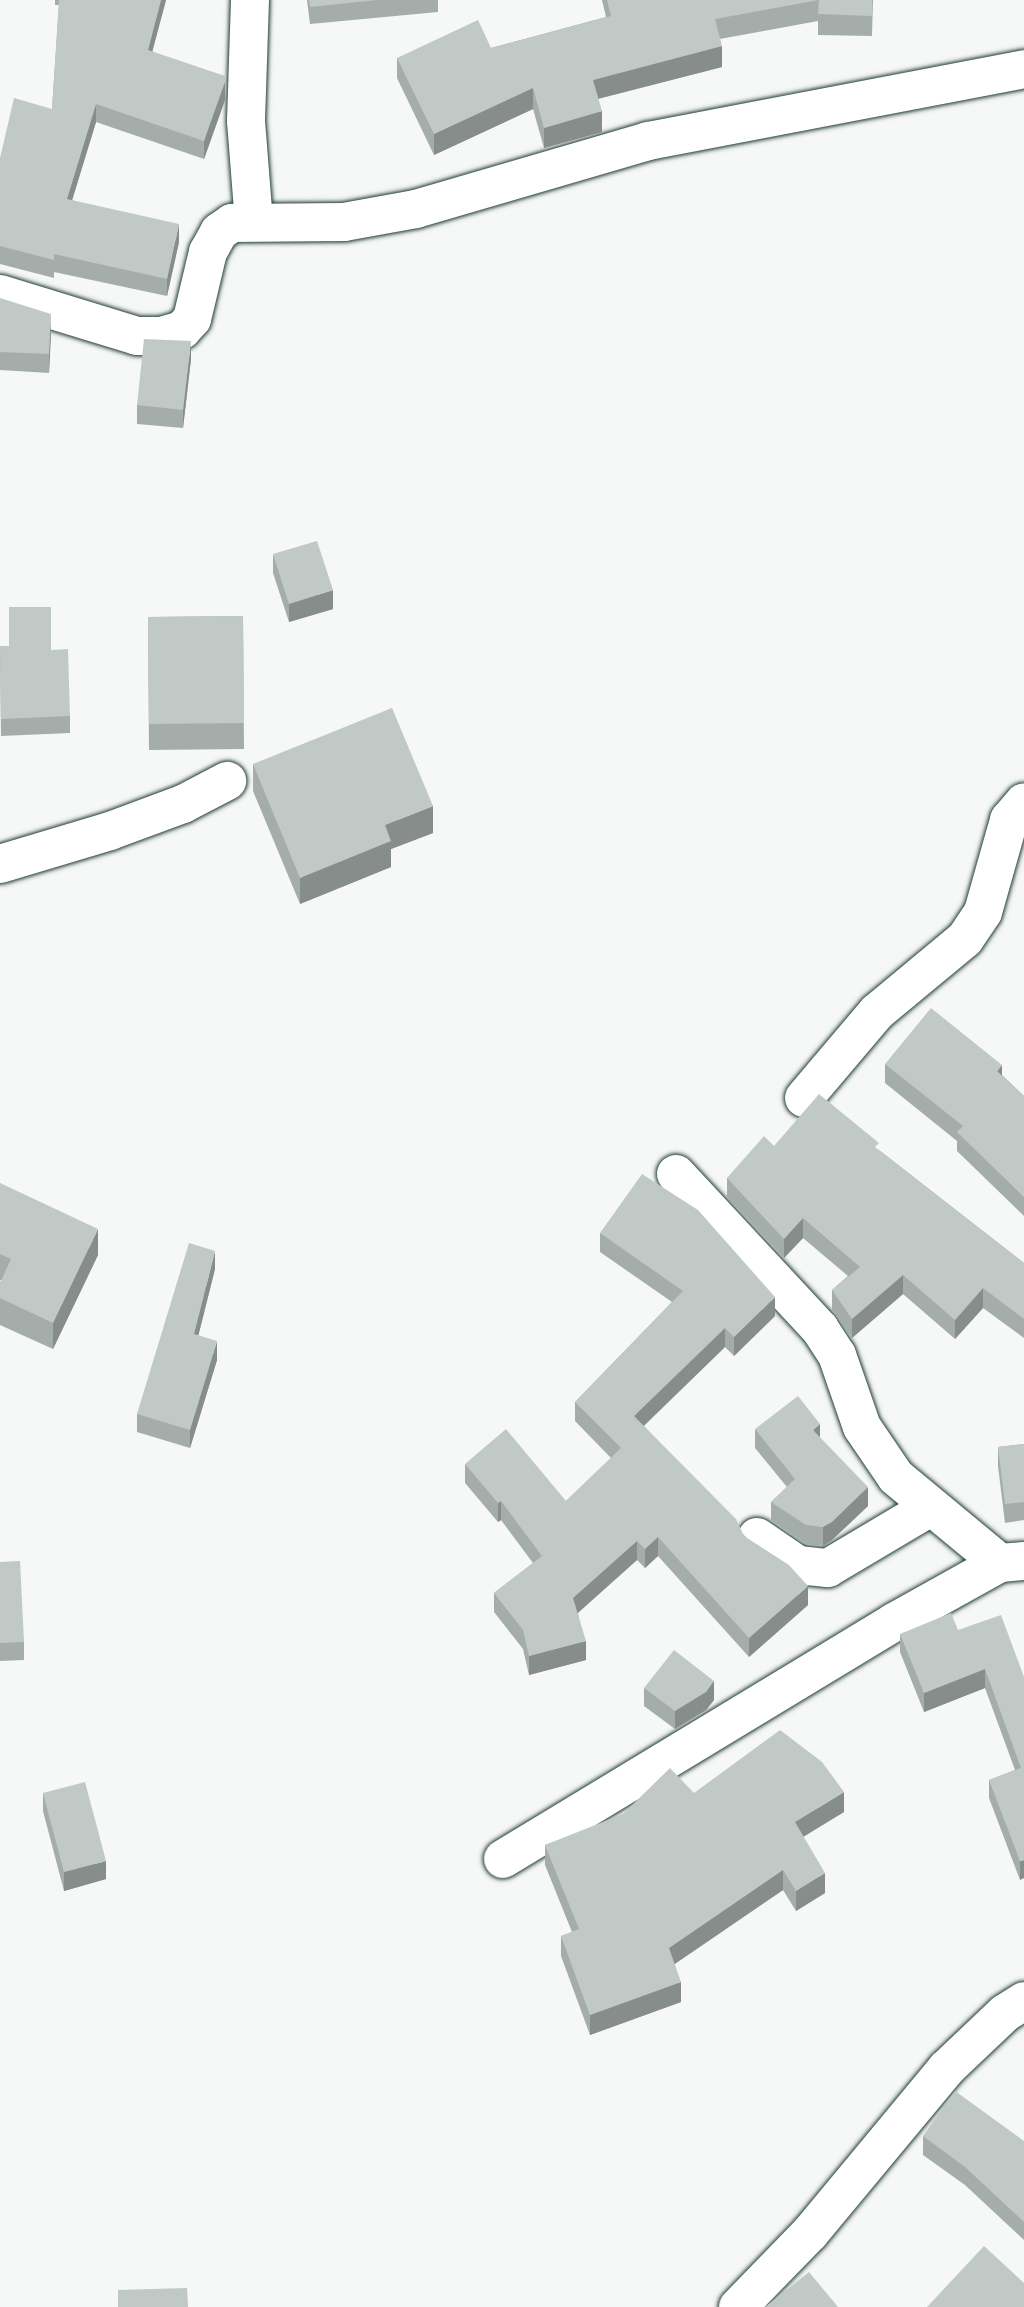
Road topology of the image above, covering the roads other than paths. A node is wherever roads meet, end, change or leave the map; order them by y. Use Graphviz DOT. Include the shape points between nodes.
graph roads {
  1 [pos="250,0"];
  2 [pos="1024,69"];
  3 [pos="254,222"];
  4 [pos="0,294"];
  5 [pos="228,781"];
  6 [pos="1024,802"];
  7 [pos="0,864"];
  8 [pos="804,1098"];
  9 [pos="676,1174"];
  10 [pos="929,1508"];
  11 [pos="757,1537"];
  12 [pos="1012,1562"];
  13 [pos="503,1859"];
  14 [pos="1024,2001"];
  15 [pos="738,2307"];
  1 -- 3 [label="street" via="246,121"];
  2 -- 3 [label="street" via="648,141 416,209 344,222"];
  3 -- 4 [label="street" via="232,223 219,232 208,252 192,319 182,330 137,336"];
  5 -- 7 [label="street" via="183,804 110,831"];
  6 -- 8 [label="street" via="1009,820 983,912 965,939 877,1012"];
  9 -- 10 [label="street" via="820,1329 837,1355 862,1427 896,1478"];
  10 -- 11 [label="street" via="828,1568 798,1566"];
  10 -- 12 [label="street"];
  12 -- 13 [label="street" via="894,1622"];
  14 -- 15 [label="street" via="946,2069 810,2232"];
}
